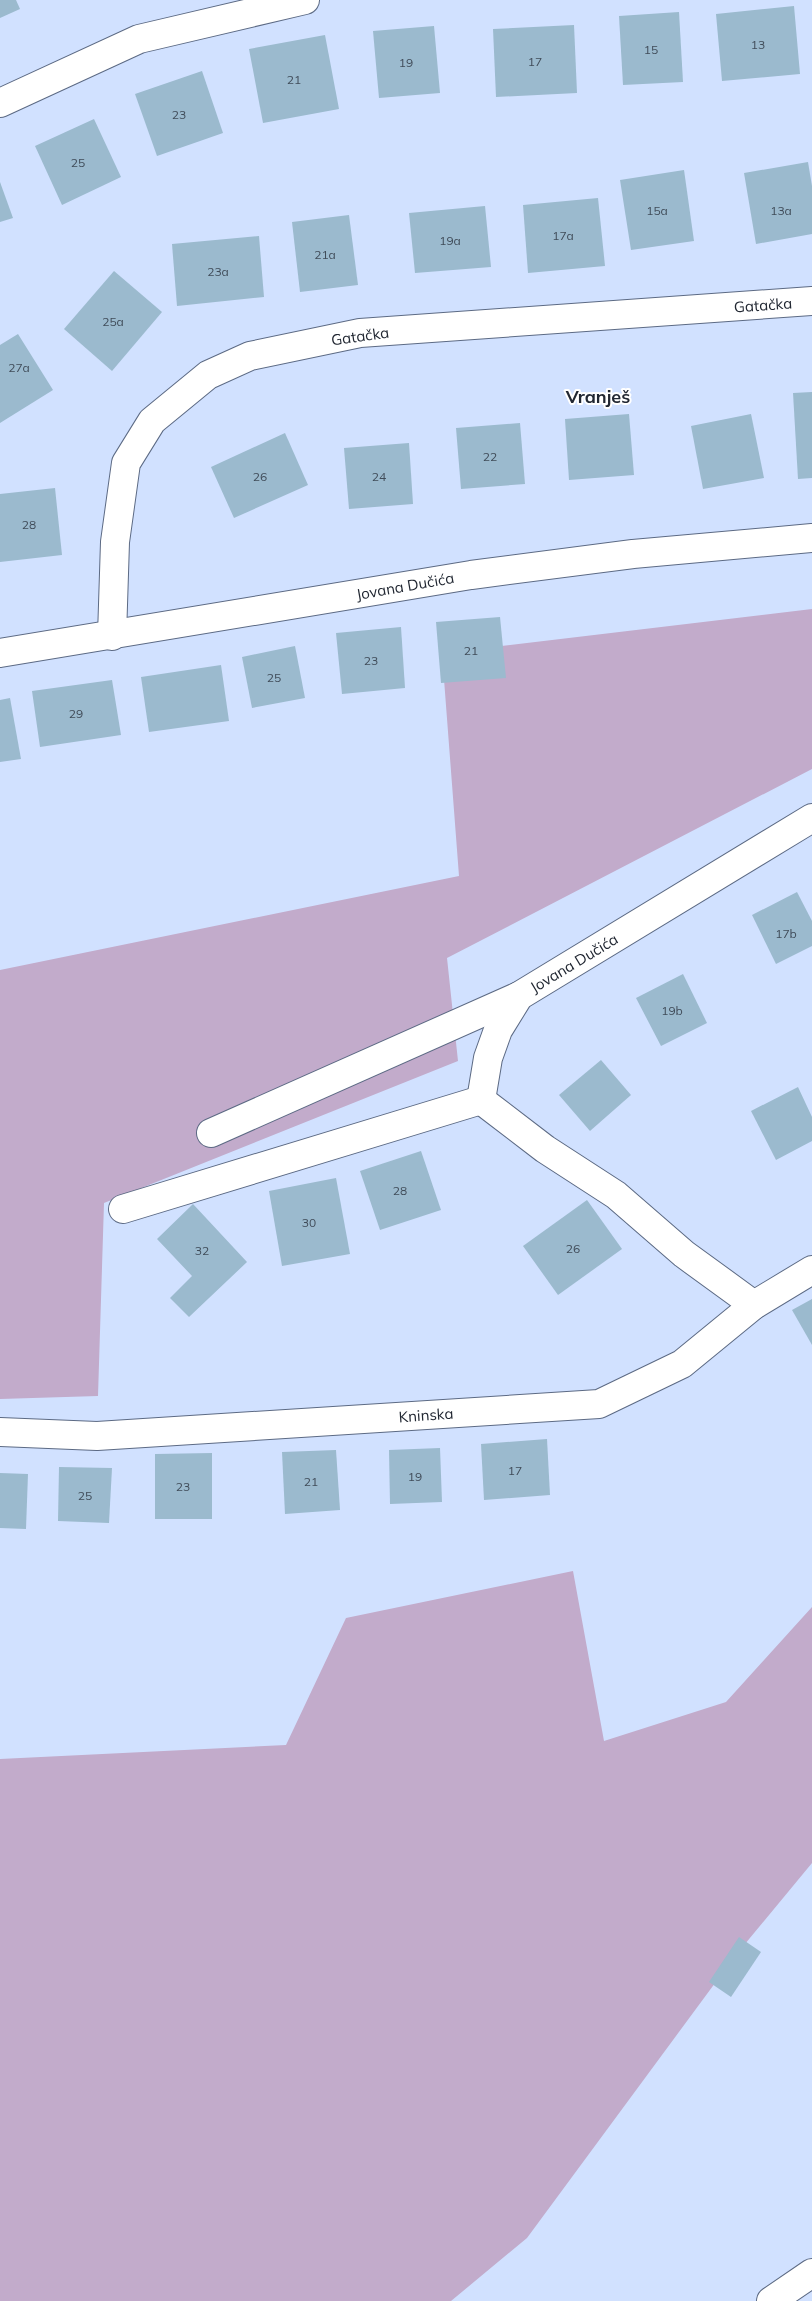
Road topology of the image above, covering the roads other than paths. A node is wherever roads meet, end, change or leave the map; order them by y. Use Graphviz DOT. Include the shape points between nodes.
graph roads {
  1 [pos="304,0"];
  2 [pos="0,103"];
  3 [pos="812,301"];
  4 [pos="812,538"];
  5 [pos="112,636"];
  6 [pos="0,653"];
  7 [pos="812,818"];
  8 [pos="519,996"];
  9 [pos="481,1100"];
  10 [pos="211,1133"];
  11 [pos="123,1209"];
  12 [pos="812,1270"];
  13 [pos="754,1304"];
  14 [pos="0,1432"];
  15 [pos="812,2274"];
  16 [pos="770,2301"];
  1 -- 2 [label="street" via="139,39"];
  3 -- 5 [label="street, Gatačka" via="360,333 250,356 208,375 152,421 126,463 115,542"];
  4 -- 5 [label="street, Jovana Dučića" via="633,554 471,575"];
  5 -- 6 [label="street, Jovana Dučića"];
  7 -- 8 [label="street, Jovana Dučića"];
  8 -- 9 [label="street, Jovana Dučića" via="498,1030 488,1058"];
  8 -- 10 [label="street"];
  9 -- 11 [label="street"];
  9 -- 13 [label="street" via="546,1149 616,1195 684,1254"];
  12 -- 13 [label="street, Kninska"];
  13 -- 14 [label="street, Kninska" via="682,1364 599,1404 97,1436"];
  15 -- 16 [label="street"];
}
